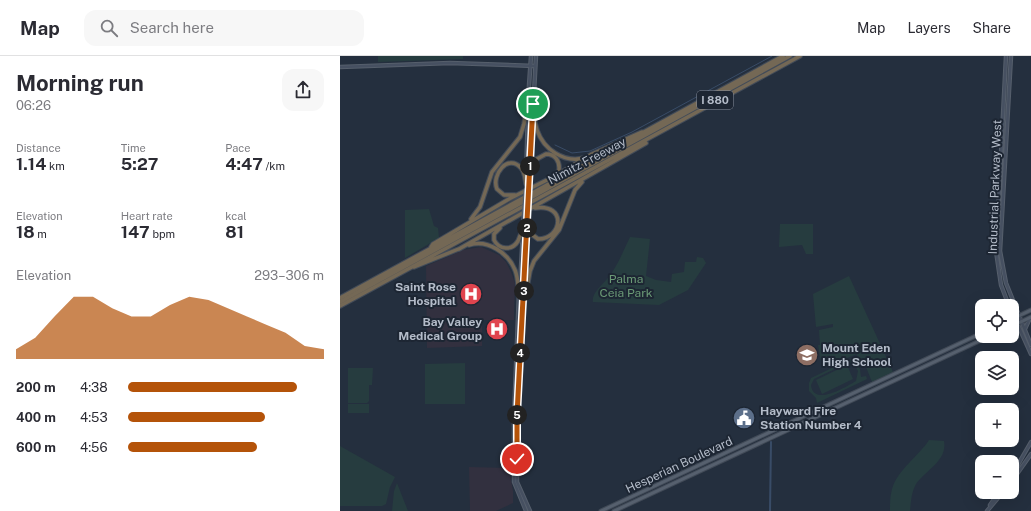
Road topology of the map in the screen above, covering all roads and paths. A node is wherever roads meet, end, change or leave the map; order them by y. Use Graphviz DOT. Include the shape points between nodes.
graph roads {
  1 [pos="531,56"];
  2 [pos="536,56"];
  3 [pos="783,56"];
  4 [pos="790,56"];
  5 [pos="796,56"];
  6 [pos="800,56"];
  7 [pos="1006,56"];
  8 [pos="1010,56"];
  9 [pos="531,66"];
  10 [pos="535,66"];
  11 [pos="340,67"];
  12 [pos="528,99"];
  13 [pos="683,111"];
  14 [pos="690,111"];
  15 [pos="533,112"];
  16 [pos="650,130"];
  17 [pos="1004,137"];
  18 [pos="650,138"];
  19 [pos="637,145"];
  20 [pos="592,154"];
  21 [pos="529,178"];
  22 [pos="584,180"];
  23 [pos="544,182"];
  24 [pos="526,188"];
  25 [pos="532,208"];
  26 [pos="512,220"];
  27 [pos="465,224"];
  28 [pos="525,225"];
  29 [pos="430,248"];
  30 [pos="459,249"];
  31 [pos="410,268"];
  32 [pos="519,294"];
  33 [pos="340,298"];
  34 [pos="1007,299"];
  35 [pos="1012,299"];
  36 [pos="340,302"];
  37 [pos="340,306"];
  38 [pos="523,310"];
  39 [pos="1031,310"];
  40 [pos="1019,316"];
  41 [pos="1031,317"];
  42 [pos="1019,323"];
  43 [pos="1025,332"];
  44 [pos="975,336"];
  45 [pos="975,343"];
  46 [pos="1031,345"];
  47 [pos="940,353"];
  48 [pos="1031,354"];
  49 [pos="934,361"];
  50 [pos="1031,442"];
  51 [pos="1031,454"];
  52 [pos="1019,463"];
  53 [pos="1019,471"];
  54 [pos="995,499"];
  55 [pos="997,499"];
  56 [pos="989,508"];
  57 [pos="526,511"];
  58 [pos="530,511"];
  59 [pos="601,511"];
  60 [pos="614,511"];
  61 [pos="987,511"];
  1 -- 9 [label="main road"];
  2 -- 10 [label="main road"];
  3 -- 13 [label="highway, Nimitz Freeway / I 880"];
  4 -- 14 [label="highway, I 880"];
  5 -- 19 [label="highway, I 880" via="638,142"];
  6 -- 18 [label="highway, Nimitz Freeway / I 880"];
  7 -- 17 [label="main road, Industrial Parkway West"];
  8 -- 17 [label="main road, Industrial Parkway West"];
  9 -- 10 [label="main road"];
  9 -- 11 [label="main road" via="450,63"];
  9 -- 12 [label="main road"];
  10 -- 15 [label="main road"];
  12 -- 24 [label="main road"];
  12 -- 27 [label="highway" via="520,137 492,172 478,212"];
  13 -- 14 [label="highway"];
  13 -- 16 [label="highway, Nimitz Freeway / I 880"];
  14 -- 36 [label="highway, I 880"];
  15 -- 20 [label="highway" via="540,137 551,150 570,159"];
  15 -- 21 [label="main road"];
  16 -- 20 [label="highway"];
  16 -- 29 [label="highway, Nimitz Freeway / I 880"];
  17 -- 34 [label="main road, Industrial Parkway West" via="996,251 1001,285"];
  17 -- 35 [label="main road, Industrial Parkway West" via="1000,251 1006,283"];
  18 -- 19 [label="highway, Nimitz Freeway / I 880"];
  18 -- 22 [label="highway"];
  19 -- 31 [label="highway, Nimitz Freeway / I 880"];
  20 -- 23 [label="highway"];
  21 -- 23 [label="highway" via="535,160 549,154 557,160 560,168"];
  21 -- 24 [label="main road"];
  22 -- 25 [label="highway"];
  22 -- 38 [label="highway" via="575,190 559,230 534,261 527,280"];
  23 -- 24 [label="highway"];
  24 -- 24 [label="highway" via="512,196 502,194 496,187 496,174 505,165 515,165 523,170"];
  24 -- 27 [label="highway"];
  24 -- 28 [label="main road, bridge"];
  24 -- 28 [label="main road, bridge"];
  25 -- 26 [label="highway"];
  25 -- 28 [label="highway" via="547,207 552,210 557,218 556,228 550,236 538,239"];
  26 -- 28 [label="highway" via="494,234 494,240 500,247 509,248 515,245"];
  26 -- 30 [label="highway"];
  27 -- 29 [label="highway"];
  28 -- 32 [label="main road"];
  28 -- 38 [label="main road"];
  29 -- 33 [label="highway, Nimitz Freeway / I 880"];
  30 -- 31 [label="highway"];
  30 -- 32 [label="highway" via="481,244 500,251 514,269"];
  31 -- 37 [label="highway, Nimitz Freeway / I 880"];
  32 -- 57 [label="main road" via="514,482"];
  38 -- 58 [label="main road" via="517,415 517,482"];
  39 -- 40 [label="main road"];
  41 -- 42 [label="main road"];
  41 -- 43 [label="main road" via="1026,324"];
  42 -- 43 [label="main road"];
  42 -- 48 [label="main road"];
  43 -- 46 [label="main road"];
  44 -- 47 [label="main road, Hesperian Boulevard"];
  45 -- 49 [label="main road, Hesperian Boulevard"];
  47 -- 49 [label="main road"];
  47 -- 59 [label="main road, Hesperian Boulevard"];
  49 -- 60 [label="main road, Hesperian Boulevard"];
  50 -- 52 [label="main road"];
  51 -- 53 [label="main road"];
  54 -- 56 [label="main road"];
  55 -- 56 [label="main road"];
  56 -- 61 [label="main road"];
}
